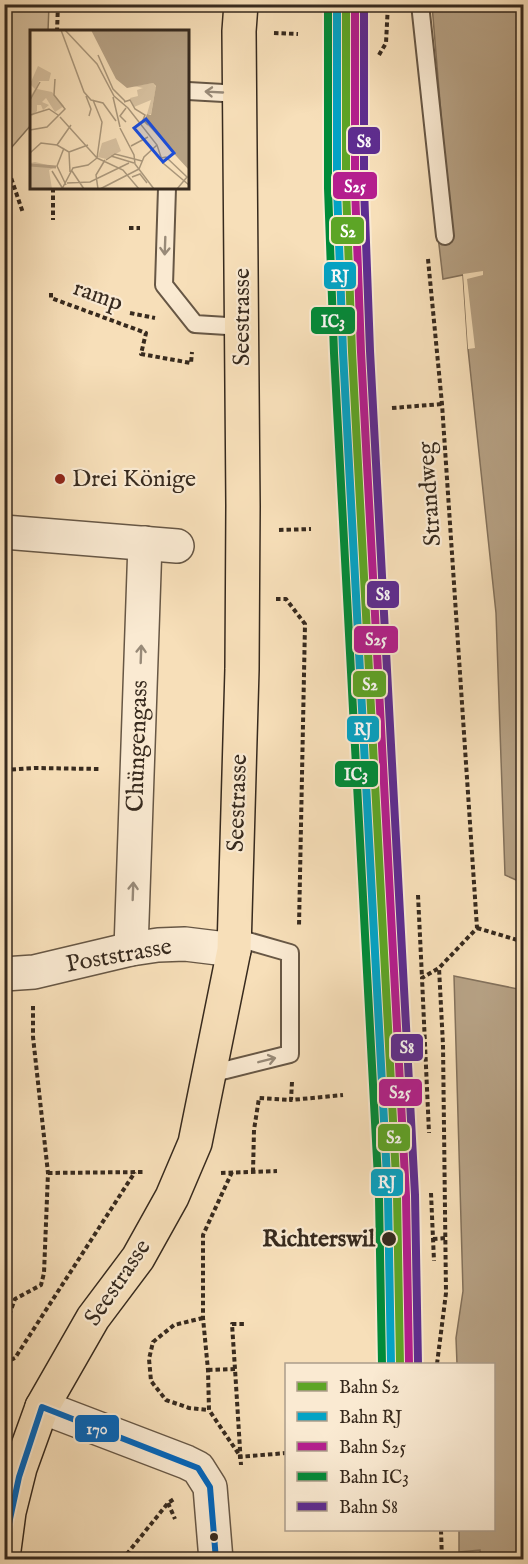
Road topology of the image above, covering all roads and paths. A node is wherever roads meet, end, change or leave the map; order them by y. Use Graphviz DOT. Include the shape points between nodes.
graph roads {
  1 [pos="58,4"];
  2 [pos="241,4"];
  3 [pos="388,4"];
  4 [pos="420,4"];
  5 [pos="57,30"];
  6 [pos="379,55"];
  7 [pos="189,92"];
  8 [pos="241,94"];
  9 [pos="4,157"];
  10 [pos="53,189"];
  11 [pos="167,189"];
  12 [pos="23,213"];
  13 [pos="53,220"];
  14 [pos="445,236"];
  15 [pos="427,250"];
  16 [pos="51,293"];
  17 [pos="130,314"];
  18 [pos="140,316"];
  19 [pos="243,327"];
  20 [pos="191,363"];
  21 [pos="442,404"];
  22 [pos="392,408"];
  23 [pos="4,532"];
  24 [pos="242,599"];
  25 [pos="4,770"];
  26 [pos="137,770"];
  27 [pos="418,895"];
  28 [pos="477,928"];
  29 [pos="524,942"];
  30 [pos="234,943"];
  31 [pos="131,949"];
  32 [pos="290,952"];
  33 [pos="439,968"];
  34 [pos="19,973"];
  35 [pos="422,978"];
  36 [pos="290,1054"];
  37 [pos="210,1074"];
  38 [pos="343,1095"];
  39 [pos="291,1100"];
  40 [pos="429,1133"];
  41 [pos="277,1171"];
  42 [pos="135,1172"];
  43 [pos="143,1172"];
  44 [pos="232,1172"];
  45 [pos="253,1172"];
  46 [pos="48,1173"];
  47 [pos="218,1173"];
  48 [pos="431,1193"];
  49 [pos="446,1238"];
  50 [pos="433,1239"];
  51 [pos="434,1260"];
  52 [pos="203,1318"];
  53 [pos="245,1324"];
  54 [pos="4,1329"];
  55 [pos="4,1363"];
  56 [pos="437,1363"];
  57 [pos="235,1369"];
  58 [pos="208,1370"];
  59 [pos="42,1407"];
  60 [pos="209,1410"];
  61 [pos="240,1456"];
  62 [pos="241,1467"];
  63 [pos="441,1531"];
  64 [pos="4,1550"];
  65 [pos="216,1560"];
  66 [pos="442,1560"];
  1 -- 5 [label="path"];
  2 -- 8 [label="main road, Seestrasse"];
  3 -- 6 [label="path" via="386,43"];
  4 -- 14 [label="lane"];
  8 -- 7 [label="lane, one-way"];
  8 -- 19 [label="main road, Seestrasse"];
  9 -- 12 [label="path"];
  10 -- 13 [label="path"];
  11 -- 19 [label="lane, one-way" via="164,285 195,324"];
  15 -- 21 [label="path, Strandweg"];
  16 -- 20 [label="path, ramp" via="51,298 146,333 141,354"];
  17 -- 18 [label="path"];
  19 -- 24 [label="main road, Seestrasse"];
  21 -- 22 [label="path"];
  21 -- 28 [label="path, Strandweg"];
  26 -- 23 [label="street, Chüngengass, one-way" via="161,545"];
  24 -- 30 [label="main road, Seestrasse"];
  24 -- 32 [label="path" via="286,599 305,624 299,926"];
  25 -- 26 [label="path"];
  31 -- 26 [label="street, Chüngengass, one-way"];
  27 -- 35 [label="path"];
  28 -- 29 [label="path"];
  28 -- 33 [label="path"];
  30 -- 31 [label="street, Poststrasse"];
  30 -- 32 [label="lane"];
  30 -- 37 [label="main road, Seestrasse"];
  31 -- 34 [label="street, Poststrasse"];
  32 -- 36 [label="lane"];
  33 -- 35 [label="path"];
  33 -- 49 [label="path"];
  34 -- 46 [label="path" via="33,1037"];
  35 -- 40 [label="path"];
  37 -- 36 [label="lane, one-way"];
  36 -- 39 [label="path"];
  37 -- 59 [label="main road, Seestrasse" via="195,1143 172,1197 138,1258 93,1318"];
  38 -- 39 [label="path"];
  39 -- 45 [label="path" via="259,1098"];
  41 -- 45 [label="path"];
  42 -- 43 [label="path"];
  42 -- 46 [label="path"];
  42 -- 55 [label="path" via="15,1358"];
  44 -- 45 [label="path"];
  44 -- 47 [label="path"];
  44 -- 52 [label="path" via="203,1235"];
  46 -- 54 [label="path" via="41,1285 15,1299"];
  48 -- 50 [label="path"];
  49 -- 50 [label="path"];
  49 -- 56 [label="path" via="446,1293"];
  50 -- 51 [label="path"];
  52 -- 58 [label="path"];
  52 -- 60 [label="path" via="174,1325 153,1342 149,1359 151,1381 166,1400"];
  53 -- 57 [label="path" via="232,1324"];
  57 -- 58 [label="path"];
  57 -- 61 [label="path"];
  58 -- 60 [label="path"];
  59 -- 64 [label="main road, Seestrasse" via="20,1468"];
  59 -- 65 [label="street" via="198,1468 210,1487"];
  60 -- 61 [label="path"];
  61 -- 62 [label="path"];
  63 -- 66 [label="path"];
}
